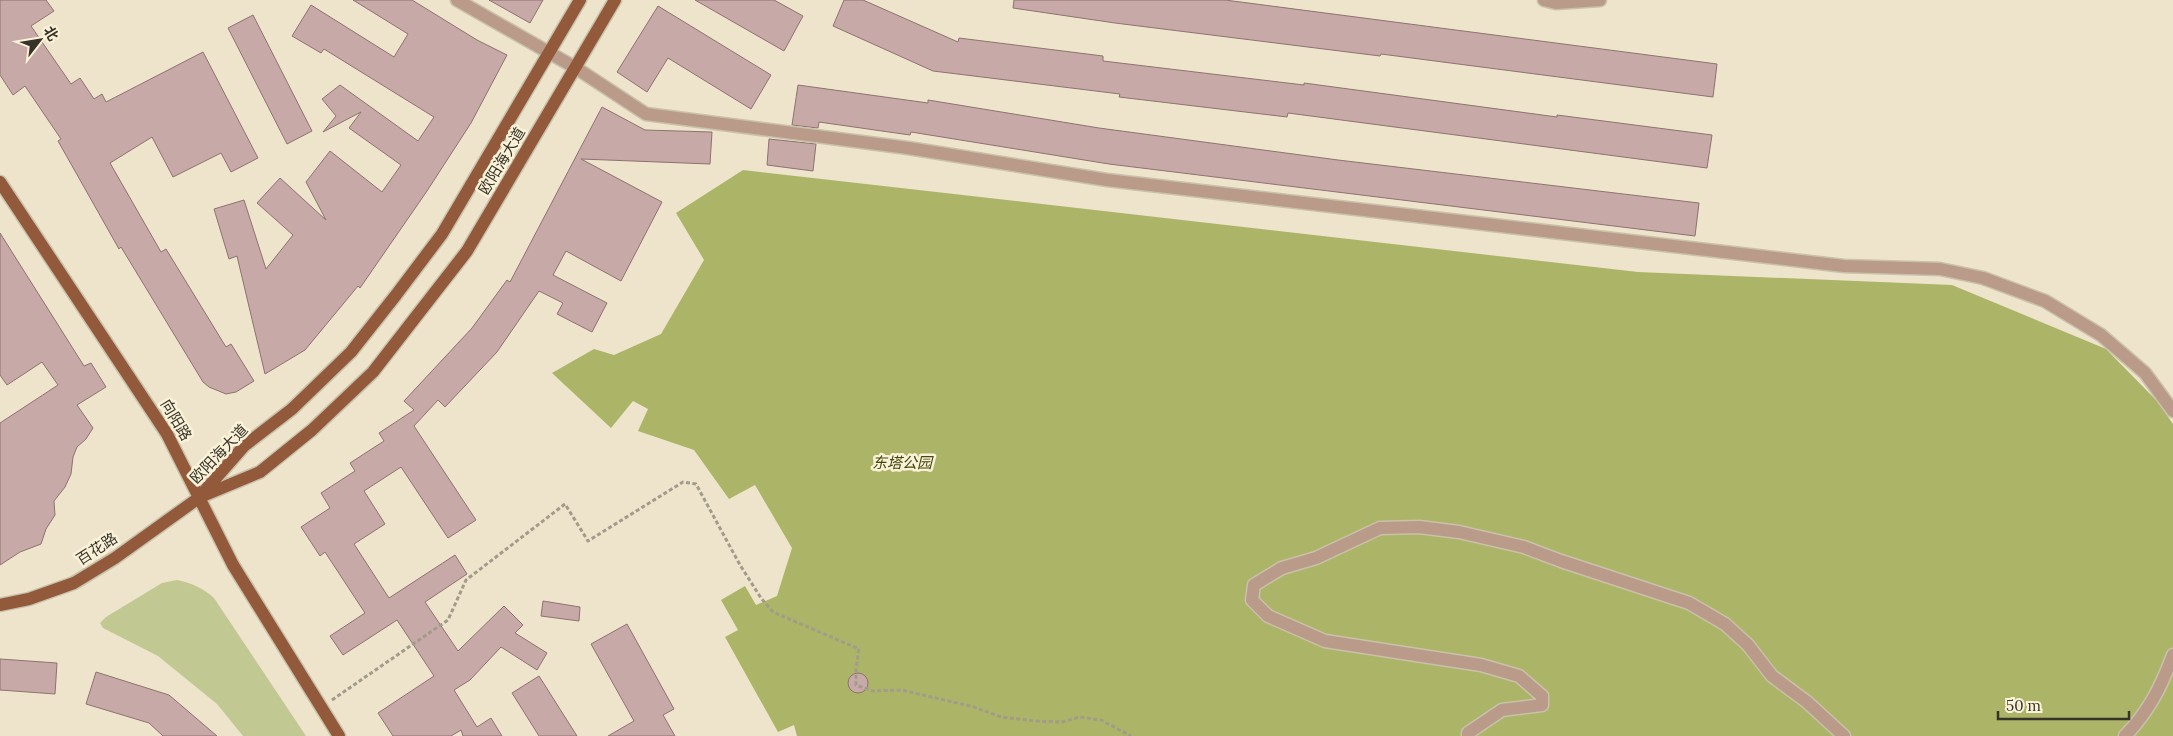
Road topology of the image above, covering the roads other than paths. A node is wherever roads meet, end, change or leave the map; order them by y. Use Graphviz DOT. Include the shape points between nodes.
graph roads {
  1 [pos="457,0"];
  2 [pos="580,0"];
  3 [pos="615,0"];
  4 [pos="1544,0"];
  5 [pos="1600,0"];
  6 [pos="550,52"];
  7 [pos="576,68"];
  8 [pos="0,182"];
  9 [pos="2173,411"];
  10 [pos="200,497"];
  11 [pos="0,605"];
  12 [pos="2173,655"];
  13 [pos="339,736"];
  14 [pos="1468,736"];
  15 [pos="1844,736"];
  16 [pos="2125,736"];
  1 -- 6 [label="street"];
  2 -- 6 [label="main road, 欧阳海大道"];
  3 -- 7 [label="main road, 欧阳海大道"];
  4 -- 5 [label="street" via="1556,3"];
  6 -- 7 [label="street"];
  6 -- 10 [label="main road, 欧阳海大道" via="442,234 396,295 351,352 292,409 244,446"];
  7 -- 9 [label="street" via="646,114 908,148 1107,180 1731,254 1844,266 1940,269 1983,278 2045,301 2101,336 2145,373"];
  7 -- 10 [label="main road, 欧阳海大道" via="467,251 373,372 312,430 260,472"];
  8 -- 10 [label="main road, 向阳路" via="166,434"];
  10 -- 11 [label="main road, 百花路" via="81,579 29,600"];
  10 -- 13 [label="main road, 向阳路" via="233,565"];
  12 -- 16 [label="street" via="2161,687 2140,721"];
  14 -- 15 [label="street" via="1502,710 1542,705 1542,696 1519,676 1481,665 1325,641 1268,616 1252,600 1254,585 1282,568 1316,558 1380,528 1419,526 1524,547 1689,603 1725,624 1748,645 1772,676"];
}
